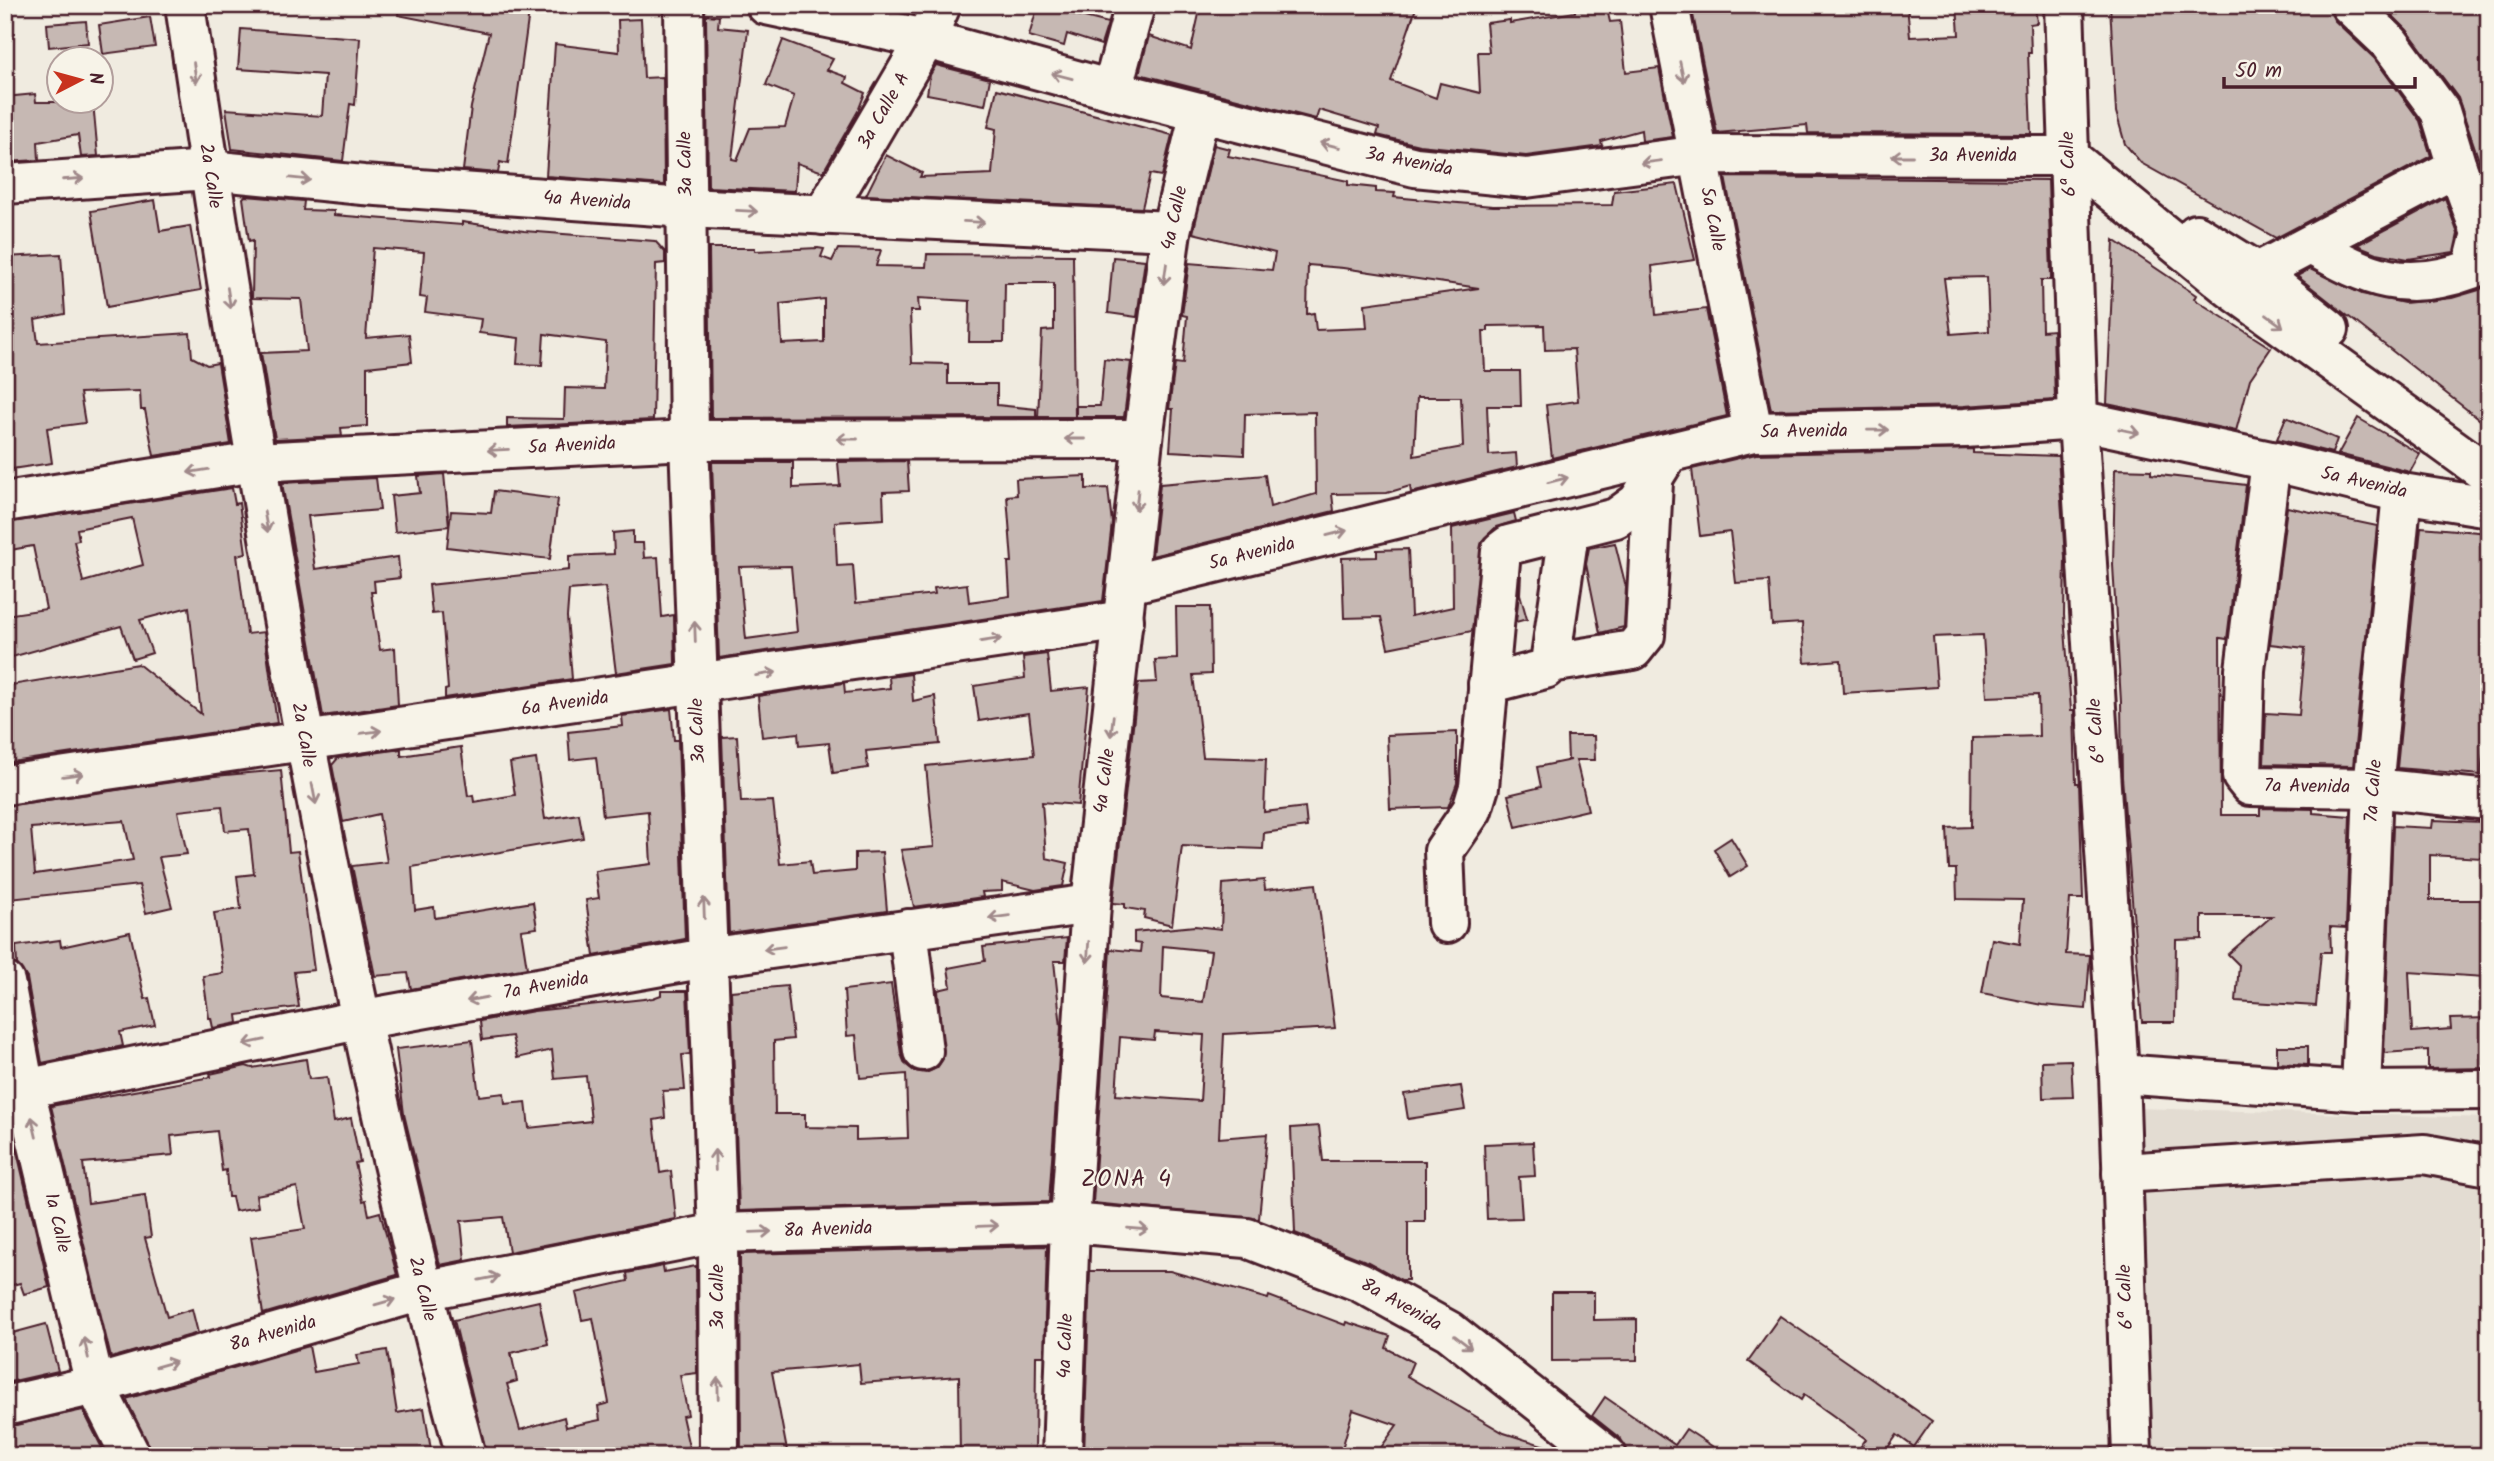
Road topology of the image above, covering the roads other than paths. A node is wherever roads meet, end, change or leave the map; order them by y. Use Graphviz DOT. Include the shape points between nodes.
graph roads {
  1 [pos="185,5"];
  2 [pos="684,5"];
  3 [pos="766,5"];
  4 [pos="1135,5"];
  5 [pos="1668,5"];
  6 [pos="2064,5"];
  7 [pos="2350,5"];
  8 [pos="934,22"];
  9 [pos="1112,90"];
  10 [pos="1200,112"];
  11 [pos="1700,155"];
  12 [pos="2068,156"];
  13 [pos="2457,167"];
  14 [pos="209,170"];
  15 [pos="5,184"];
  16 [pos="686,208"];
  17 [pos="823,215"];
  18 [pos="1171,231"];
  19 [pos="2311,245"];
  20 [pos="2243,280"];
  21 [pos="2078,420"];
  22 [pos="1753,432"];
  23 [pos="1143,439"];
  24 [pos="689,440"];
  25 [pos="2489,458"];
  26 [pos="2271,461"];
  27 [pos="255,462"];
  28 [pos="1660,468"];
  29 [pos="2489,475"];
  30 [pos="2402,493"];
  31 [pos="5,502"];
  32 [pos="2489,507"];
  33 [pos="1569,532"];
  34 [pos="1126,602"];
  35 [pos="1550,663"];
  36 [pos="1488,684"];
  37 [pos="697,685"];
  38 [pos="304,741"];
  39 [pos="5,785"];
  40 [pos="2373,788"];
  41 [pos="2489,800"];
  42 [pos="1091,904"];
  43 [pos="1447,923"];
  44 [pos="908,929"];
  45 [pos="706,958"];
  46 [pos="5,982"];
  47 [pos="359,1020"];
  48 [pos="923,1051"];
  49 [pos="2119,1074"];
  50 [pos="2489,1090"];
  51 [pos="15,1091"];
  52 [pos="2361,1091"];
  53 [pos="2489,1166"];
  54 [pos="2122,1173"];
  55 [pos="1070,1223"];
  56 [pos="718,1233"];
  57 [pos="422,1291"];
  58 [pos="95,1385"];
  59 [pos="5,1406"];
  60 [pos="131,1456"];
  61 [pos="467,1456"];
  62 [pos="719,1456"];
  63 [pos="1062,1456"];
  64 [pos="1607,1456"];
  65 [pos="2132,1456"];
  1 -- 14 [label="street, 2a Calle, one-way"];
  2 -- 16 [label="street, 3a Calle"];
  3 -- 8 [label="street, 3a Avenida"];
  4 -- 9 [label="street"];
  5 -- 11 [label="street, 5a Calle, one-way"];
  6 -- 12 [label="street, 6ª Calle"];
  7 -- 13 [label="street" via="2390,43 2441,111"];
  9 -- 8 [label="street, 3a Avenida, one-way"];
  8 -- 17 [label="street, 3a Calle A"];
  9 -- 10 [label="street, 3a Avenida"];
  11 -- 10 [label="street, 3a Avenida, one-way" via="1526,178 1415,167"];
  10 -- 18 [label="street, 4a Calle"];
  12 -- 11 [label="street, 3a Avenida, one-way"];
  11 -- 22 [label="street, 5a Calle"];
  12 -- 20 [label="street"];
  12 -- 21 [label="street, 6ª Calle"];
  13 -- 19 [label="street"];
  13 -- 19 [label="street" via="2481,233 2472,269 2451,277 2389,282 2355,270"];
  15 -- 14 [label="street, 4a Avenida, one-way"];
  14 -- 16 [label="street, 4a Avenida, one-way"];
  14 -- 27 [label="street, 2a Calle, one-way"];
  16 -- 17 [label="street, 4a Avenida, one-way"];
  16 -- 24 [label="street, 3a Calle"];
  17 -- 18 [label="street, 4a Avenida, one-way"];
  18 -- 23 [label="street, 4a Calle, one-way"];
  19 -- 20 [label="street"];
  20 -- 25 [label="street"];
  20 -- 29 [label="street, one-way"];
  22 -- 21 [label="street, 5a Avenida, one-way" via="1965,428"];
  21 -- 26 [label="street, 5a Avenida, one-way"];
  21 -- 49 [label="street, 6ª Calle"];
  22 -- 28 [label="street, 5a Avenida"];
  23 -- 24 [label="street, 5a Avenida, one-way"];
  23 -- 34 [label="street, 4a Calle, one-way"];
  24 -- 27 [label="street, 5a Avenida, one-way"];
  37 -- 24 [label="street, 3a Calle, one-way"];
  26 -- 30 [label="street, 5a Avenida"];
  26 -- 40 [label="street, 7a Avenida" via="2245,670 2242,776 2250,786"];
  27 -- 31 [label="street, 5a Avenida, one-way"];
  27 -- 38 [label="street, 2a Calle, one-way"];
  28 -- 33 [label="street" via="1638,502 1616,518"];
  34 -- 28 [label="street, 5a Avenida, one-way"];
  28 -- 35 [label="street" via="1646,635 1633,650"];
  30 -- 32 [label="street, 5a Avenida"];
  30 -- 40 [label="street, 7a Calle"];
  33 -- 35 [label="street"];
  33 -- 36 [label="street" via="1501,551"];
  37 -- 34 [label="street, 6a Avenida, one-way"];
  34 -- 42 [label="street, 4a Calle, one-way"];
  35 -- 36 [label="street" via="1545,669"];
  36 -- 43 [label="street" via="1479,787 1472,810 1444,851"];
  38 -- 37 [label="street, 6a Avenida, one-way"];
  45 -- 37 [label="street, 3a Calle, one-way"];
  39 -- 38 [label="street, 6a Avenida, one-way"];
  38 -- 47 [label="street, 2a Calle, one-way"];
  40 -- 41 [label="street, 7a Avenida"];
  40 -- 52 [label="street, 7a Calle"];
  42 -- 44 [label="street, 7a Avenida, one-way"];
  42 -- 55 [label="street, 4a Calle, one-way"];
  44 -- 45 [label="street, 7a Avenida, one-way"];
  44 -- 48 [label="street"];
  45 -- 47 [label="street, 7a Avenida, one-way"];
  56 -- 45 [label="street, 3a Calle, one-way"];
  46 -- 51 [label="street, 1a Calle"];
  47 -- 51 [label="street, 7a Avenida, one-way"];
  47 -- 57 [label="street, 2a Calle"];
  49 -- 52 [label="street"];
  49 -- 54 [label="street, 6ª Calle"];
  50 -- 52 [label="street"];
  58 -- 51 [label="street, 1a Calle, one-way"];
  53 -- 54 [label="street" via="2424,1154"];
  54 -- 65 [label="street, 6ª Calle"];
  56 -- 55 [label="street, 8a Avenida, one-way"];
  55 -- 63 [label="street, 4a Calle"];
  55 -- 64 [label="street, 8a Avenida, one-way" via="1247,1238 1360,1282 1449,1331"];
  57 -- 56 [label="street, 8a Avenida, one-way"];
  62 -- 56 [label="street, 3a Calle, one-way"];
  58 -- 57 [label="street, 8a Avenida, one-way"];
  57 -- 61 [label="street, 2a Calle"];
  58 -- 59 [label="street, 8a Avenida"];
  58 -- 60 [label="street, 1a Calle"];
}
